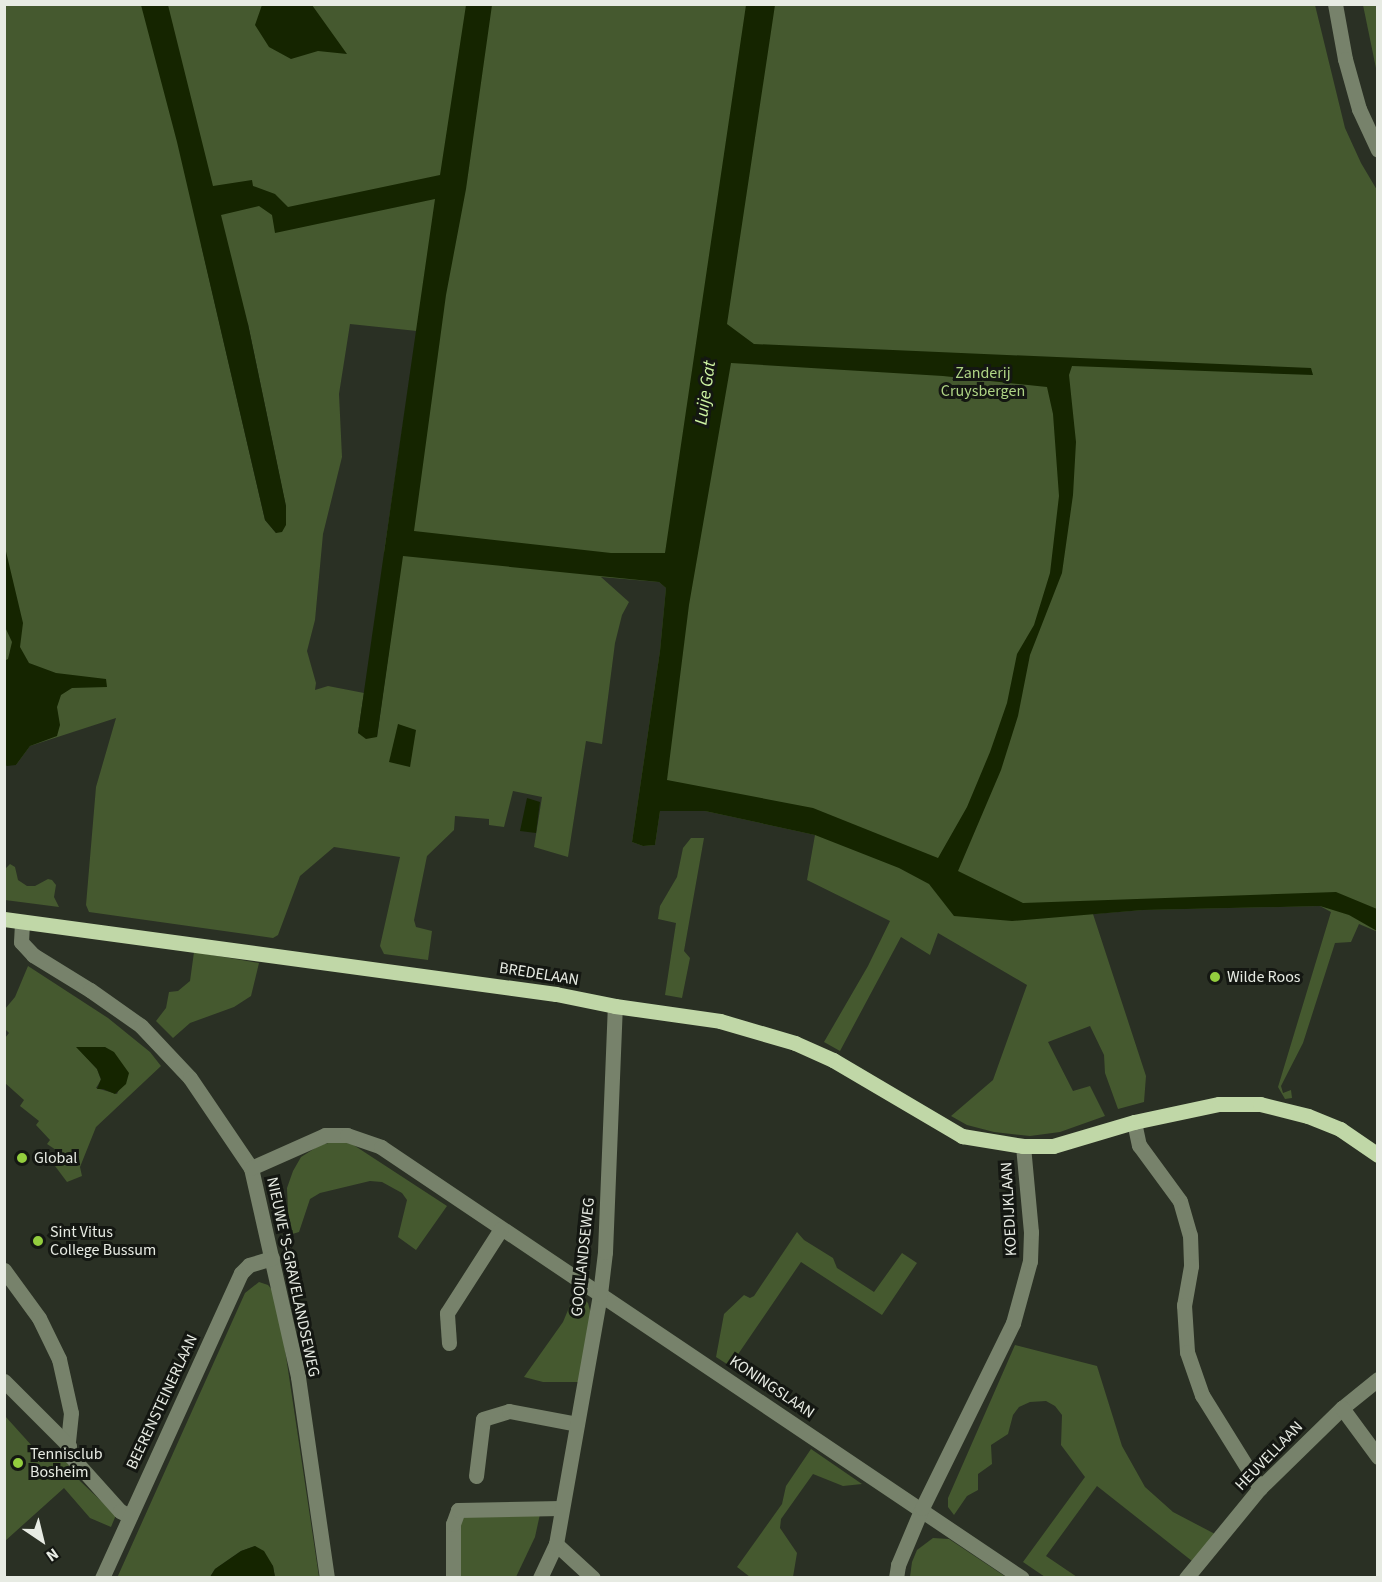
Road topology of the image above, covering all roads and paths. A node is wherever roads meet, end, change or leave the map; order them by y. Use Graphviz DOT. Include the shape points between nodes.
graph roads {
  1 [pos="1335,4"];
  2 [pos="1377,150"];
  3 [pos="4,919"];
  4 [pos="22,923"];
  5 [pos="615,1006"];
  6 [pos="1134,1122"];
  7 [pos="1023,1146"];
  8 [pos="1377,1155"];
  9 [pos="251,1168"];
  10 [pos="501,1229"];
  11 [pos="272,1258"];
  12 [pos="4,1270"];
  13 [pos="600,1294"];
  14 [pos="449,1343"];
  15 [pos="1377,1379"];
  16 [pos="4,1381"];
  17 [pos="1342,1408"];
  18 [pos="577,1424"];
  19 [pos="69,1446"];
  20 [pos="1377,1457"];
  21 [pos="476,1476"];
  22 [pos="1260,1488"];
  23 [pos="561,1508"];
  24 [pos="922,1508"];
  25 [pos="130,1516"];
  26 [pos="556,1544"];
  27 [pos="102,1578"];
  28 [pos="327,1578"];
  29 [pos="453,1578"];
  30 [pos="540,1578"];
  31 [pos="593,1578"];
  32 [pos="896,1578"];
  33 [pos="1023,1578"];
  34 [pos="1186,1578"];
  1 -- 2 [label="street" via="1359,109"];
  3 -- 4 [label="main road"];
  4 -- 5 [label="main road, BREDELAAN" via="544,992"];
  4 -- 9 [label="street, NIEUWE 'S-GRAVELANDSEWEG" via="21,942 33,956 141,1026 190,1078"];
  5 -- 7 [label="main road, BREDELAAN" via="720,1021 795,1043 833,1060 962,1136"];
  5 -- 13 [label="street, GOOILANDSEWEG"];
  6 -- 7 [label="main road, KOEDIJKLAAN" via="1053,1146"];
  6 -- 8 [label="main road, KOEDIJKLAAN" via="1219,1104 1260,1104 1329,1125"];
  6 -- 22 [label="street" via="1139,1145 1180,1201 1190,1235 1191,1266 1184,1305 1187,1352 1202,1395"];
  7 -- 24 [label="street, KOEDIJKLAAN" via="1030,1261 1012,1323"];
  9 -- 10 [label="street, KONINGSLAAN" via="326,1135 348,1135 381,1147"];
  9 -- 11 [label="street, NIEUWE 'S-GRAVELANDSEWEG"];
  10 -- 13 [label="street, KONINGSLAAN"];
  10 -- 14 [label="street" via="447,1313"];
  11 -- 25 [label="street, BEERENSTEINERLAAN" via="249,1265 241,1273"];
  11 -- 28 [label="street, NIEUWE 'S-GRAVELANDSEWEG" via="298,1377"];
  12 -- 19 [label="street" via="39,1317 59,1359 71,1413"];
  13 -- 18 [label="street, GOOILANDSEWEG"];
  13 -- 24 [label="street, KONINGSLAAN"];
  15 -- 17 [label="street, HEUVELLAAN"];
  16 -- 19 [label="street"];
  17 -- 20 [label="street"];
  17 -- 22 [label="street, HEUVELLAAN"];
  18 -- 21 [label="street" via="509,1411 483,1419"];
  18 -- 23 [label="street, GOOILANDSEWEG"];
  19 -- 25 [label="street" via="67,1452 120,1511"];
  22 -- 34 [label="street, HEUVELLAAN"];
  23 -- 26 [label="street, GOOILANDSEWEG"];
  23 -- 29 [label="street" via="458,1510 453,1524"];
  24 -- 32 [label="street, KOEDIJKLAAN"];
  24 -- 33 [label="street, KONINGSLAAN"];
  25 -- 27 [label="street, BEERENSTEINERLAAN"];
  26 -- 30 [label="street, GOOILANDSEWEG"];
  26 -- 31 [label="street"];
}
